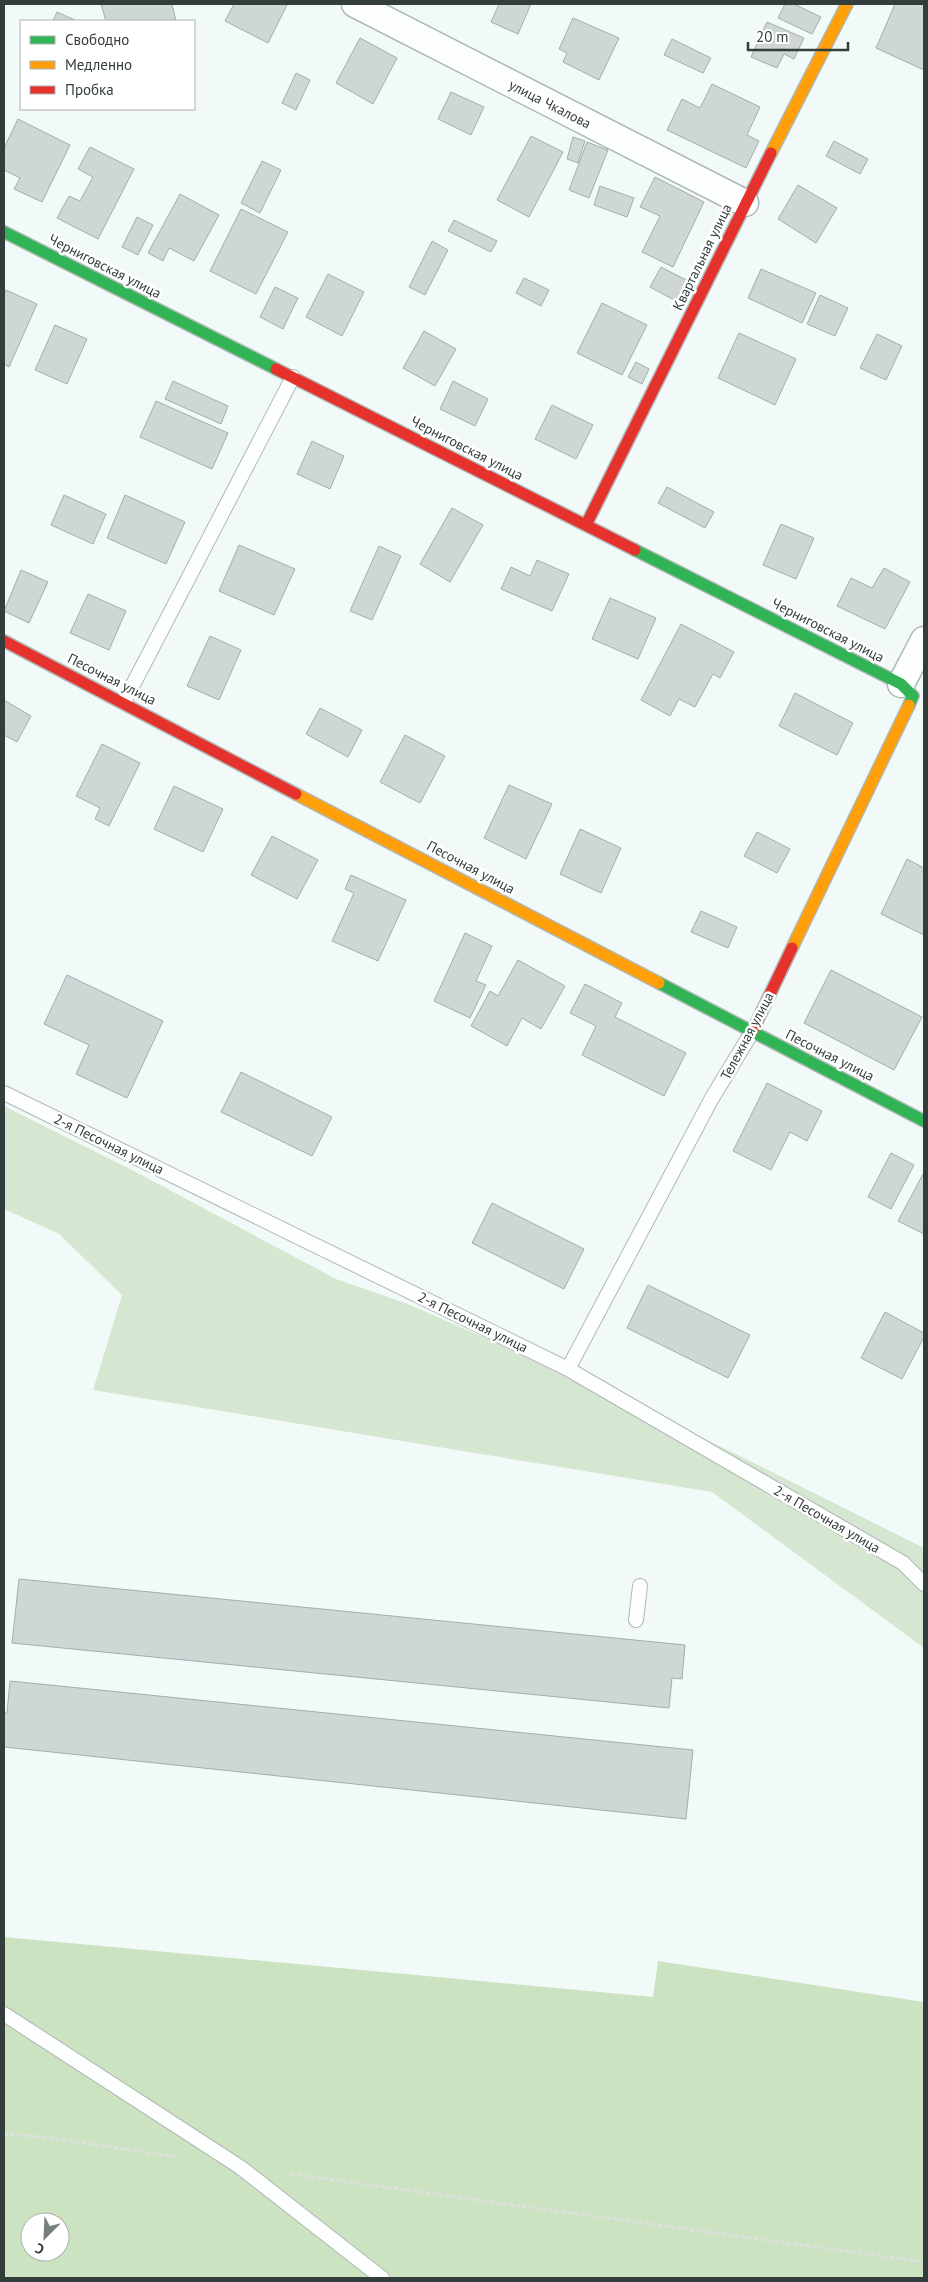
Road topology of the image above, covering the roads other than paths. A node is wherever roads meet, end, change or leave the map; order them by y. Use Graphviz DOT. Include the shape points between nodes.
graph roads {
  1 [pos="355,4"];
  2 [pos="847,4"];
  3 [pos="745,203"];
  4 [pos="4,232"];
  5 [pos="293,377"];
  6 [pos="586,525"];
  7 [pos="924,640"];
  8 [pos="4,641"];
  9 [pos="907,690"];
  10 [pos="124,702"];
  11 [pos="752,1032"];
  12 [pos="4,1093"];
  13 [pos="924,1121"];
  14 [pos="568,1369"];
  15 [pos="924,1584"];
  16 [pos="640,1586"];
  17 [pos="636,1620"];
  18 [pos="4,2014"];
  19 [pos="382,2278"];
  1 -- 3 [label="street, улица Чкалова"];
  2 -- 3 [label="street, Квартальная улица"];
  3 -- 6 [label="street, Квартальная улица"];
  4 -- 5 [label="street, Черниговская улица"];
  5 -- 6 [label="street, Черниговская улица"];
  5 -- 10 [label="lane"];
  6 -- 9 [label="street, Черниговская улица"];
  7 -- 9 [label="street, Тележная улица"];
  8 -- 10 [label="street, Песочная улица"];
  9 -- 11 [label="street, Тележная улица"];
  10 -- 11 [label="street, Песочная улица"];
  11 -- 13 [label="street, Песочная улица"];
  11 -- 14 [label="lane, Тележная улица" via="712,1098"];
  12 -- 14 [label="lane, 2-я Песочная улица"];
  14 -- 15 [label="lane, 2-я Песочная улица" via="903,1562"];
  16 -- 17 [label="lane"];
  18 -- 19 [label="lane" via="240,2167"];
}
